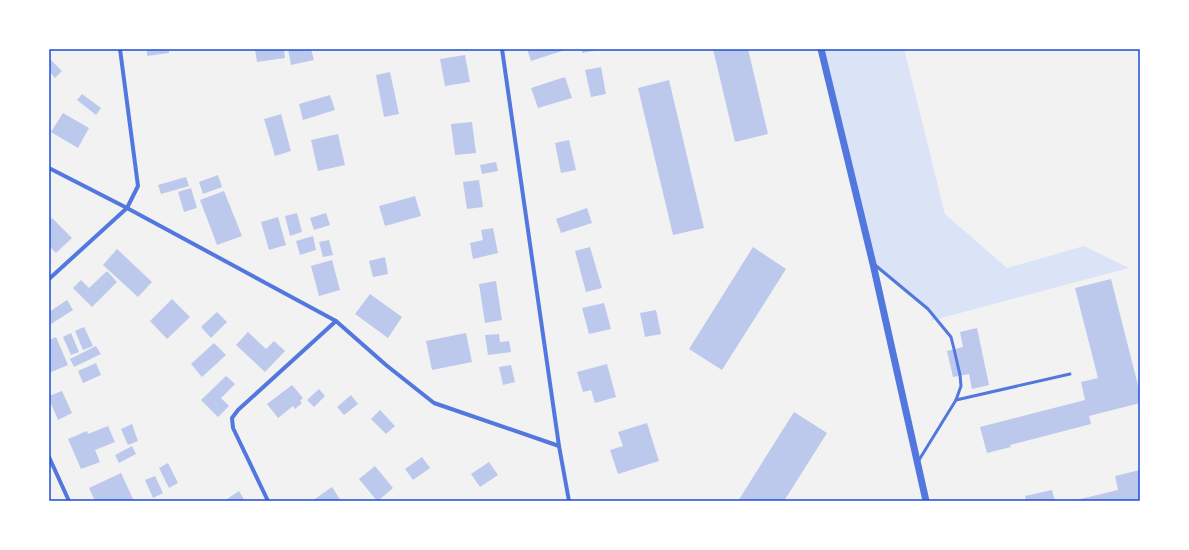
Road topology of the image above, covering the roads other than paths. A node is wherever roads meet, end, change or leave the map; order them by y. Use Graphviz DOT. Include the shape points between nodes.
graph roads {
  1 [pos="120,49"];
  2 [pos="502,49"];
  3 [pos="821,49"];
  4 [pos="49,168"];
  5 [pos="127,208"];
  6 [pos="873,264"];
  7 [pos="49,279"];
  8 [pos="336,321"];
  9 [pos="1070,374"];
  10 [pos="956,400"];
  11 [pos="559,446"];
  12 [pos="49,457"];
  13 [pos="917,463"];
  14 [pos="69,501"];
  15 [pos="268,501"];
  16 [pos="569,501"];
  17 [pos="926,501"];
  1 -- 5 [label="street" via="138,186"];
  2 -- 11 [label="street"];
  3 -- 6 [label="street"];
  4 -- 5 [label="street"];
  5 -- 7 [label="street"];
  5 -- 8 [label="street"];
  6 -- 10 [label="lane" via="928,310 951,337 961,386"];
  6 -- 13 [label="street"];
  8 -- 11 [label="street" via="434,403"];
  8 -- 15 [label="street" via="232,418 234,428"];
  9 -- 10 [label="lane"];
  10 -- 13 [label="lane"];
  11 -- 16 [label="street"];
  12 -- 14 [label="street"];
  13 -- 17 [label="street"];
}
